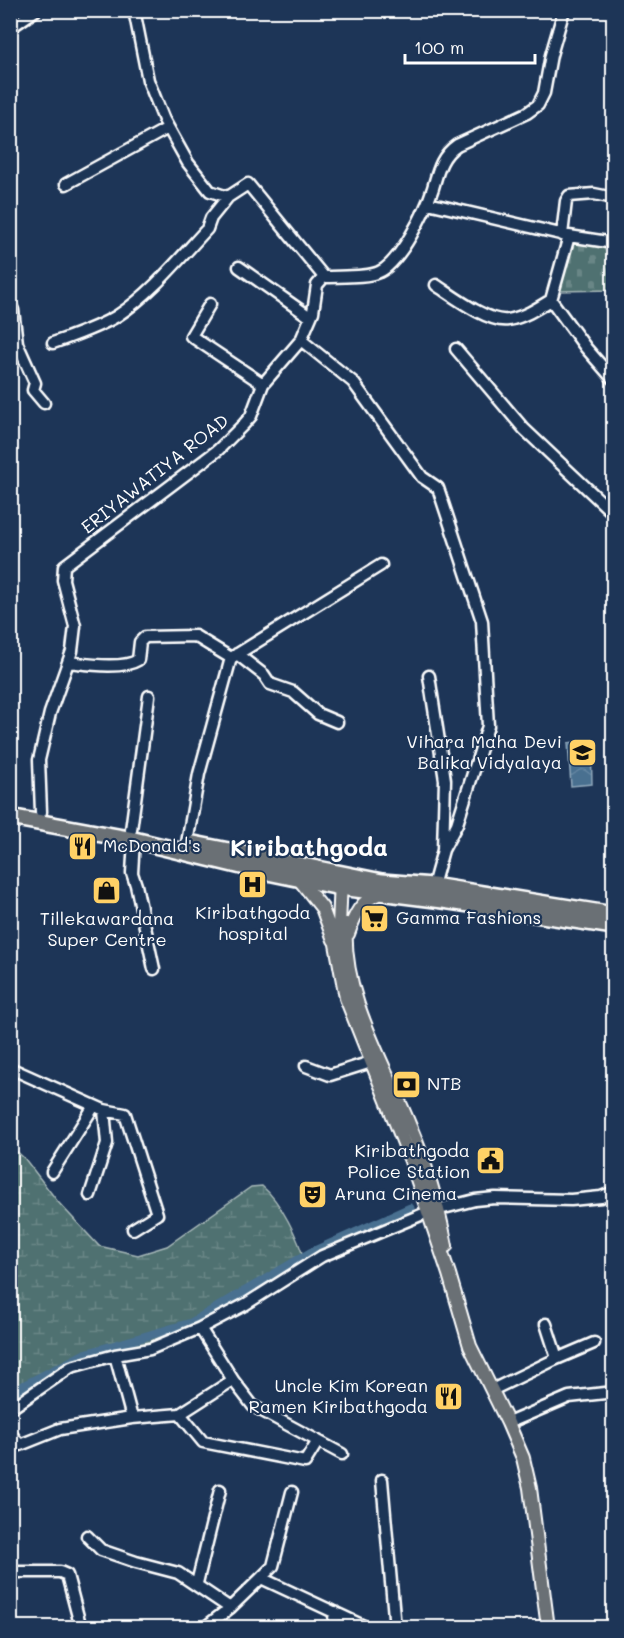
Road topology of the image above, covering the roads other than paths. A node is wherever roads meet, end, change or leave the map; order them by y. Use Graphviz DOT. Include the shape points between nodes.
graph roads {
  1 [pos="36,10"];
  2 [pos="134,10"];
  3 [pos="564,10"];
  4 [pos="10,28"];
  5 [pos="168,128"];
  6 [pos="66,184"];
  7 [pos="228,197"];
  8 [pos="614,198"];
  9 [pos="428,203"];
  10 [pos="565,236"];
  11 [pos="614,243"];
  12 [pos="239,267"];
  13 [pos="324,277"];
  14 [pos="436,285"];
  15 [pos="551,300"];
  16 [pos="10,304"];
  17 [pos="210,304"];
  18 [pos="310,317"];
  19 [pos="301,340"];
  20 [pos="53,343"];
  21 [pos="456,349"];
  22 [pos="614,380"];
  23 [pos="263,384"];
  24 [pos="44,403"];
  25 [pos="614,514"];
  26 [pos="381,565"];
  27 [pos="234,656"];
  28 [pos="68,662"];
  29 [pos="429,676"];
  30 [pos="149,696"];
  31 [pos="337,722"];
  32 [pos="10,806"];
  33 [pos="10,817"];
  34 [pos="40,817"];
  35 [pos="132,835"];
  36 [pos="187,843"];
  37 [pos="443,850"];
  38 [pos="299,879"];
  39 [pos="345,882"];
  40 [pos="433,886"];
  41 [pos="381,893"];
  42 [pos="614,915"];
  43 [pos="614,926"];
  44 [pos="340,944"];
  45 [pos="154,969"];
  46 [pos="371,1062"];
  47 [pos="306,1066"];
  48 [pos="10,1068"];
  49 [pos="99,1108"];
  50 [pos="52,1172"];
  51 [pos="614,1192"];
  52 [pos="90,1195"];
  53 [pos="433,1211"];
  54 [pos="133,1229"];
  55 [pos="546,1324"];
  56 [pos="200,1328"];
  57 [pos="594,1342"];
  58 [pos="115,1355"];
  59 [pos="557,1358"];
  60 [pos="233,1380"];
  61 [pos="492,1390"];
  62 [pos="614,1392"];
  63 [pos="10,1409"];
  64 [pos="180,1414"];
  65 [pos="132,1418"];
  66 [pos="508,1423"];
  67 [pos="10,1433"];
  68 [pos="318,1441"];
  69 [pos="342,1454"];
  70 [pos="382,1480"];
  71 [pos="220,1490"];
  72 [pos="292,1492"];
  73 [pos="87,1536"];
  74 [pos="10,1572"];
  75 [pos="261,1578"];
  76 [pos="197,1583"];
  77 [pos="230,1608"];
  78 [pos="335,1612"];
  79 [pos="81,1628"];
  80 [pos="204,1628"];
  81 [pos="333,1628"];
  82 [pos="368,1628"];
  83 [pos="395,1628"];
  84 [pos="548,1628"];
  1 -- 4 [label="street"];
  2 -- 5 [label="street" via="148,80"];
  3 -- 9 [label="street" via="538,105 448,152"];
  5 -- 6 [label="street"];
  5 -- 7 [label="street" via="210,191"];
  7 -- 13 [label="street" via="248,184"];
  7 -- 20 [label="street" via="207,229 147,293 94,329"];
  8 -- 10 [label="street" via="594,194 570,196 566,201"];
  9 -- 10 [label="street"];
  9 -- 13 [label="street" via="391,263 380,272"];
  10 -- 11 [label="street"];
  10 -- 15 [label="street"];
  12 -- 18 [label="street"];
  13 -- 18 [label="street, ERIYAWATIYA ROAD" via="317,285"];
  14 -- 15 [label="street" via="478,312 505,321"];
  15 -- 22 [label="street"];
  16 -- 24 [label="street" via="17,343 35,383 33,390"];
  17 -- 23 [label="street" via="191,336"];
  18 -- 19 [label="street, ERIYAWATIYA ROAD"];
  19 -- 23 [label="street, ERIYAWATIYA ROAD"];
  19 -- 37 [label="street" via="352,382 422,477 438,488 482,621 488,726 457,824"];
  21 -- 25 [label="street" via="524,429"];
  23 -- 28 [label="street, ERIYAWATIYA ROAD" via="251,416 218,450 64,566 63,580 75,626"];
  26 -- 27 [label="street"];
  27 -- 28 [label="street" via="195,636 145,637 134,663 107,666"];
  27 -- 31 [label="street" via="264,675 270,684 293,692 318,714"];
  27 -- 36 [label="street" via="199,774"];
  28 -- 34 [label="street, ERIYAWATIYA ROAD" via="39,760"];
  29 -- 37 [label="street" via="446,780"];
  30 -- 35 [label="street"];
  32 -- 34 [label="highway"];
  33 -- 34 [label="highway"];
  34 -- 35 [label="highway"];
  35 -- 36 [label="highway"];
  35 -- 38 [label="highway"];
  35 -- 45 [label="street" via="132,873"];
  36 -- 39 [label="highway"];
  37 -- 40 [label="street"];
  38 -- 39 [label="highway"];
  38 -- 44 [label="main road" via="322,908"];
  39 -- 40 [label="highway"];
  39 -- 41 [label="highway"];
  39 -- 44 [label="main road"];
  40 -- 42 [label="highway"];
  41 -- 43 [label="highway"];
  41 -- 44 [label="main road" via="372,896 354,914"];
  44 -- 46 [label="main road" via="346,998"];
  44 -- 53 [label="main road" via="360,1011 411,1126"];
  46 -- 47 [label="street" via="330,1075"];
  46 -- 53 [label="main road"];
  48 -- 49 [label="street"];
  49 -- 50 [label="street"];
  49 -- 52 [label="street" via="107,1143"];
  49 -- 54 [label="street" via="125,1114 157,1214"];
  51 -- 53 [label="street" via="571,1200 475,1200"];
  53 -- 56 [label="street" via="322,1256"];
  53 -- 61 [label="main road" via="470,1346"];
  55 -- 59 [label="street"];
  56 -- 58 [label="street" via="150,1349"];
  56 -- 60 [label="street"];
  57 -- 59 [label="street"];
  58 -- 63 [label="street" via="71,1367"];
  58 -- 65 [label="street"];
  59 -- 61 [label="street"];
  60 -- 64 [label="street"];
  60 -- 68 [label="street" via="253,1406"];
  61 -- 66 [label="main road"];
  62 -- 66 [label="street" via="569,1397"];
  64 -- 65 [label="street"];
  64 -- 68 [label="street" via="203,1442 305,1462"];
  65 -- 67 [label="street" via="60,1429 20,1445"];
  66 -- 84 [label="main road" via="530,1488"];
  68 -- 69 [label="street"];
  70 -- 83 [label="street"];
  71 -- 76 [label="street"];
  72 -- 75 [label="street" via="273,1566"];
  73 -- 76 [label="street" via="101,1550 178,1573"];
  74 -- 79 [label="street" via="66,1575"];
  75 -- 77 [label="street"];
  75 -- 78 [label="street"];
  76 -- 77 [label="street"];
  77 -- 80 [label="street"];
  78 -- 81 [label="street"];
  78 -- 82 [label="street"];
}
